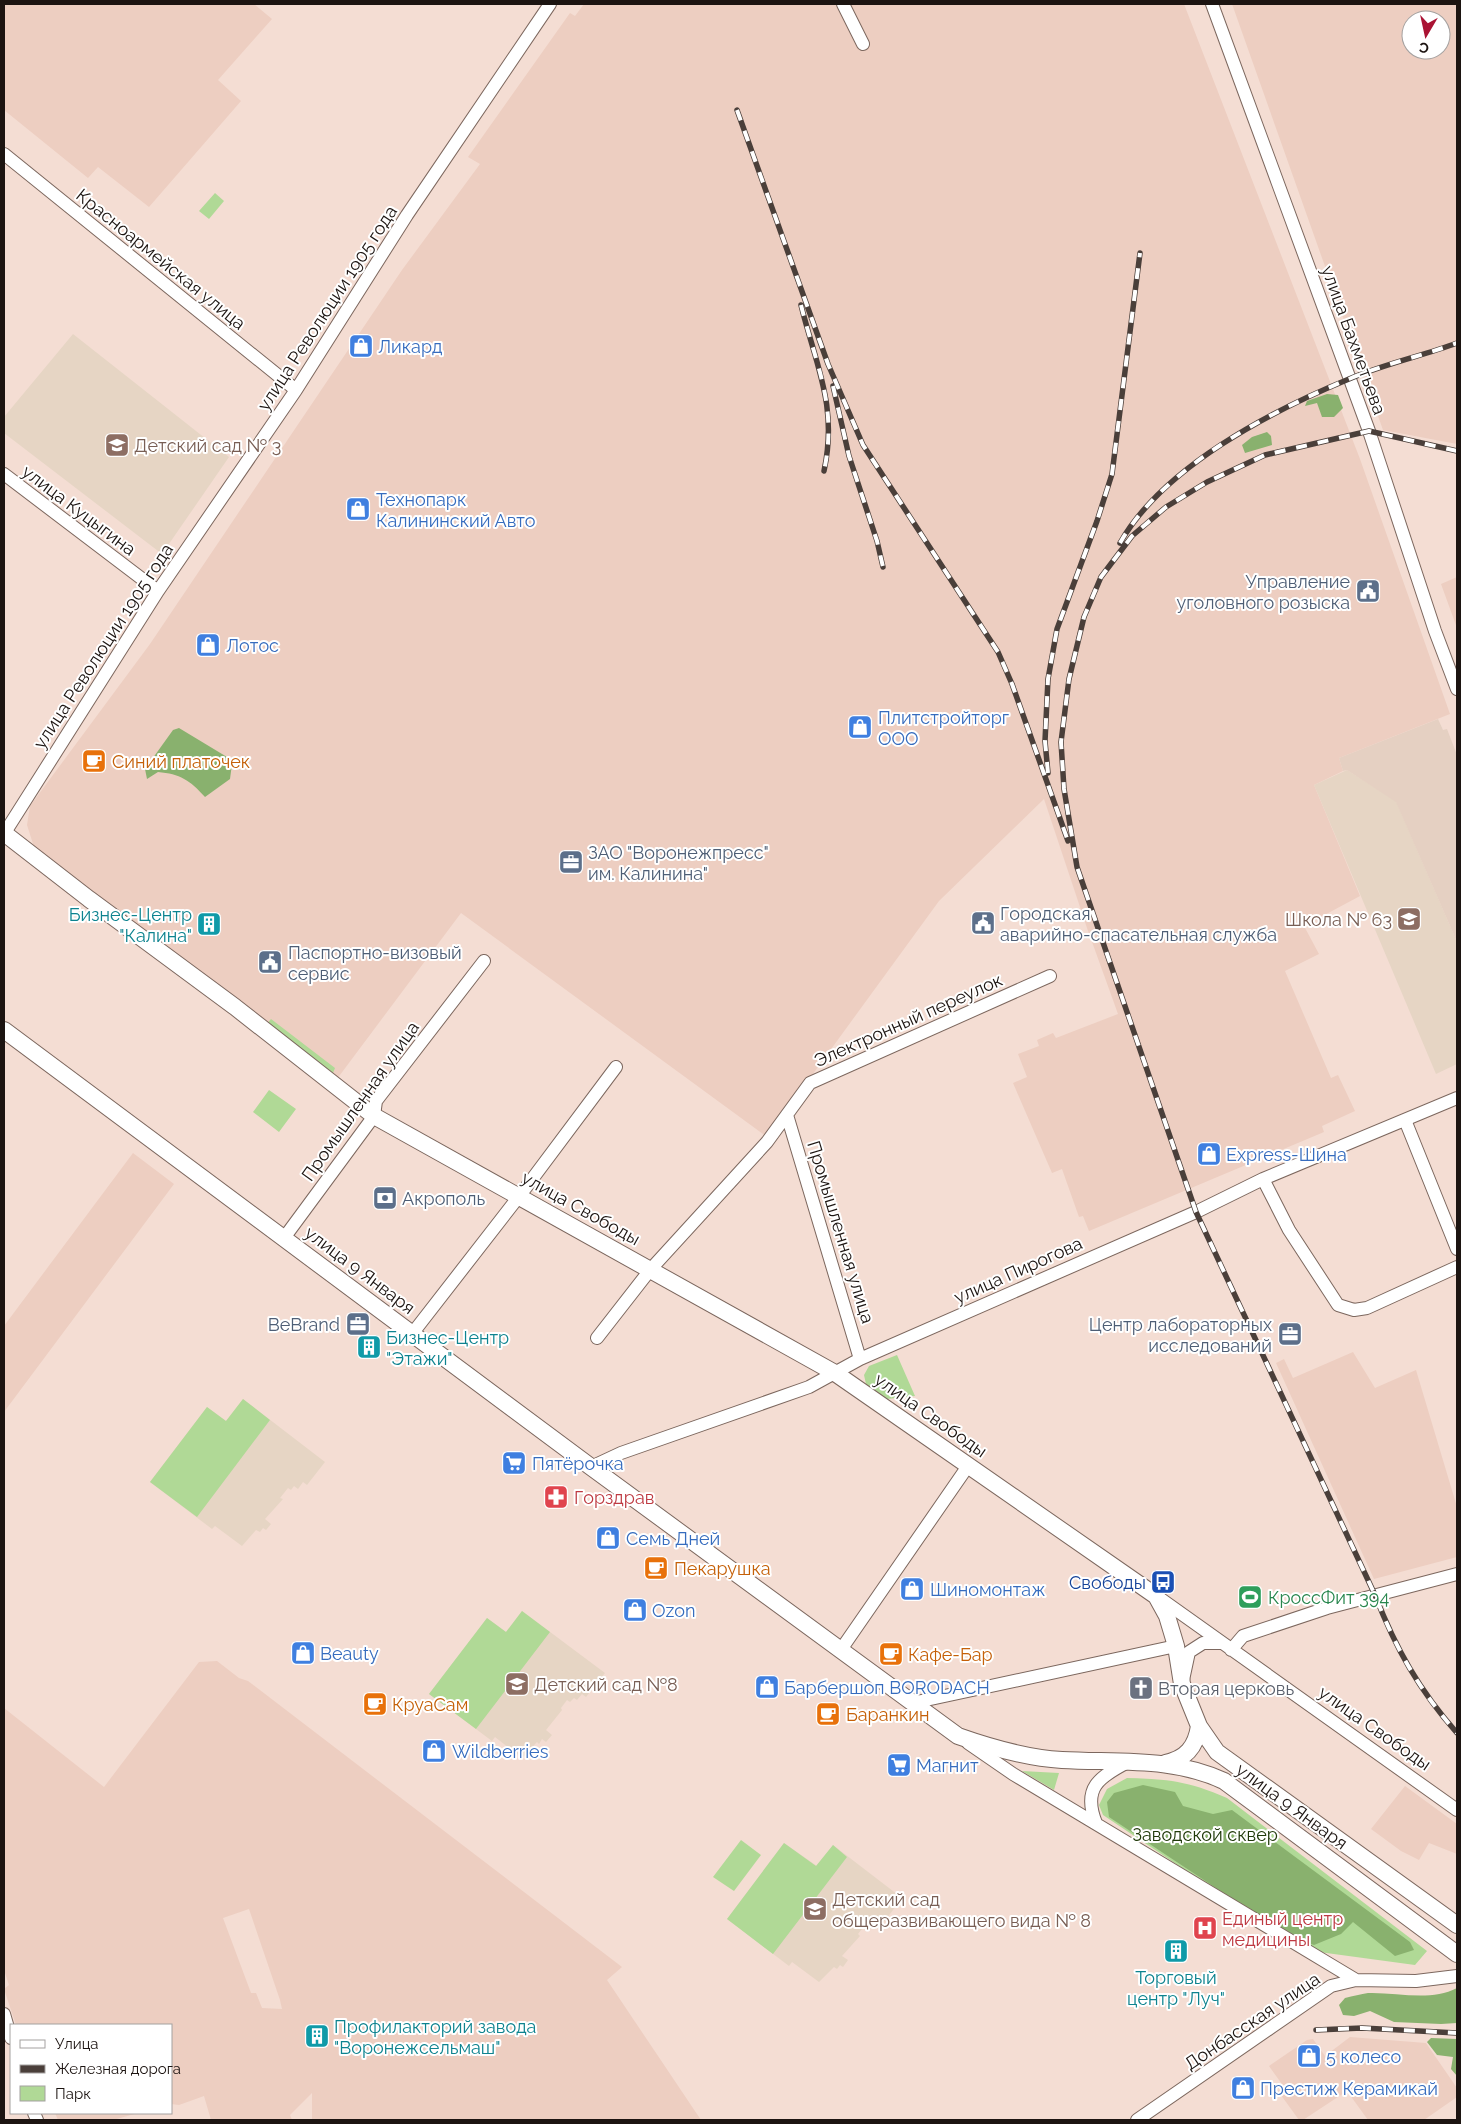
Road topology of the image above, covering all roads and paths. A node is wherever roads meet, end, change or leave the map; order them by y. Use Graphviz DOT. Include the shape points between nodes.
graph roads {
  1 [pos="550,4"];
  2 [pos="843,4"];
  3 [pos="1212,4"];
  4 [pos="863,44"];
  5 [pos="4,154"];
  6 [pos="296,390"];
  7 [pos="4,474"];
  8 [pos="158,591"];
  9 [pos="1457,689"];
  10 [pos="4,833"];
  11 [pos="484,961"];
  12 [pos="1050,976"];
  13 [pos="4,1030"];
  14 [pos="616,1067"];
  15 [pos="1457,1098"];
  16 [pos="787,1115"];
  17 [pos="374,1116"];
  18 [pos="1405,1120"];
  19 [pos="1264,1179"];
  20 [pos="518,1196"];
  21 [pos="284,1238"];
  22 [pos="1457,1250"];
  23 [pos="1457,1267"];
  24 [pos="650,1270"];
  25 [pos="412,1334"];
  26 [pos="597,1338"];
  27 [pos="860,1359"];
  28 [pos="835,1373"];
  29 [pos="968,1466"];
  30 [pos="590,1467"];
  31 [pos="1457,1574"];
  32 [pos="1156,1596"];
  33 [pos="1176,1646"];
  34 [pos="1226,1647"];
  35 [pos="840,1651"];
  36 [pos="1182,1684"];
  37 [pos="912,1703"];
  38 [pos="1199,1726"];
  39 [pos="958,1736"];
  40 [pos="1217,1752"];
  41 [pos="1128,1762"];
  42 [pos="1165,1763"];
  43 [pos="1457,1810"];
  44 [pos="1096,1823"];
  45 [pos="1457,1925"];
  46 [pos="1453,1951"];
  47 [pos="1457,1976"];
  48 [pos="1356,1980"];
  49 [pos="4,2014"];
  50 [pos="10,2035"];
  51 [pos="1137,2120"];
  1 -- 6 [label="street, улица Революции 1905 года" via="408,215"];
  2 -- 4 [label="street"];
  3 -- 9 [label="street, улица Бахметьева" via="1369,431"];
  5 -- 6 [label="street, Красноармейская улица"];
  6 -- 8 [label="street, улица Революции 1905 года"];
  7 -- 8 [label="street, улица Куцыгина"];
  8 -- 10 [label="street, улица Революции 1905 года"];
  10 -- 17 [label="main road, улица Свободы"];
  11 -- 17 [label="street, Промышленная улица" via="376,1101"];
  12 -- 16 [label="street, Электронный переулок" via="810,1083"];
  13 -- 21 [label="main road, улица 9 Января"];
  14 -- 20 [label="street"];
  15 -- 18 [label="street, улица Пирогова"];
  16 -- 24 [label="street, Электронный переулок"];
  16 -- 27 [label="street, Промышленная улица"];
  17 -- 20 [label="main road, улица Свободы"];
  17 -- 21 [label="street, Промышленная улица"];
  18 -- 19 [label="street, улица Пирогова"];
  18 -- 22 [label="street"];
  19 -- 23 [label="street" via="1289,1230 1338,1305 1354,1310 1367,1308"];
  19 -- 27 [label="street, улица Пирогова"];
  20 -- 24 [label="main road, улица Свободы"];
  20 -- 25 [label="street"];
  21 -- 25 [label="main road, улица 9 Января"];
  24 -- 26 [label="street, Электронный переулок"];
  24 -- 28 [label="main road, улица Свободы"];
  25 -- 30 [label="main road, улица 9 Января"];
  27 -- 28 [label="street, улица Пирогова"];
  28 -- 29 [label="main road, улица Свободы"];
  28 -- 30 [label="street, улица Пирогова" via="810,1387 621,1453"];
  29 -- 32 [label="main road, улица Свободы"];
  29 -- 35 [label="street"];
  30 -- 35 [label="main road, улица 9 Января"];
  31 -- 34 [label="street" via="1327,1608 1243,1636"];
  32 -- 33 [label="main road, улица Свободы" via="1167,1616"];
  32 -- 34 [label="street, улица Свободы"];
  33 -- 36 [label="main road, улица Свободы"];
  33 -- 37 [label="street"];
  34 -- 36 [label="street" via="1203,1643 1189,1652"];
  34 -- 43 [label="street, улица Свободы"];
  35 -- 37 [label="main road, улица 9 Января"];
  36 -- 38 [label="main road, улица Свободы"];
  37 -- 39 [label="main road, улица 9 Января"];
  38 -- 40 [label="main road, улица Свободы"];
  38 -- 42 [label="main road" via="1190,1752"];
  39 -- 41 [label="main road, улица 9 Января" via="1031,1757"];
  39 -- 44 [label="street, улица 9 Января" via="1013,1774"];
  40 -- 45 [label="main road, улица 9 Января"];
  41 -- 42 [label="main road, улица 9 Января"];
  41 -- 44 [label="street" via="1108,1772 1095,1784 1090,1802"];
  42 -- 46 [label="main road, улица 9 Января" via="1190,1768 1224,1781"];
  44 -- 48 [label="street, улица 9 Января"];
  47 -- 48 [label="street, Донбасская улица" via="1416,1981"];
  48 -- 51 [label="street, Донбасская улица" via="1332,1986"];
  49 -- 50 [label="street"];
}
